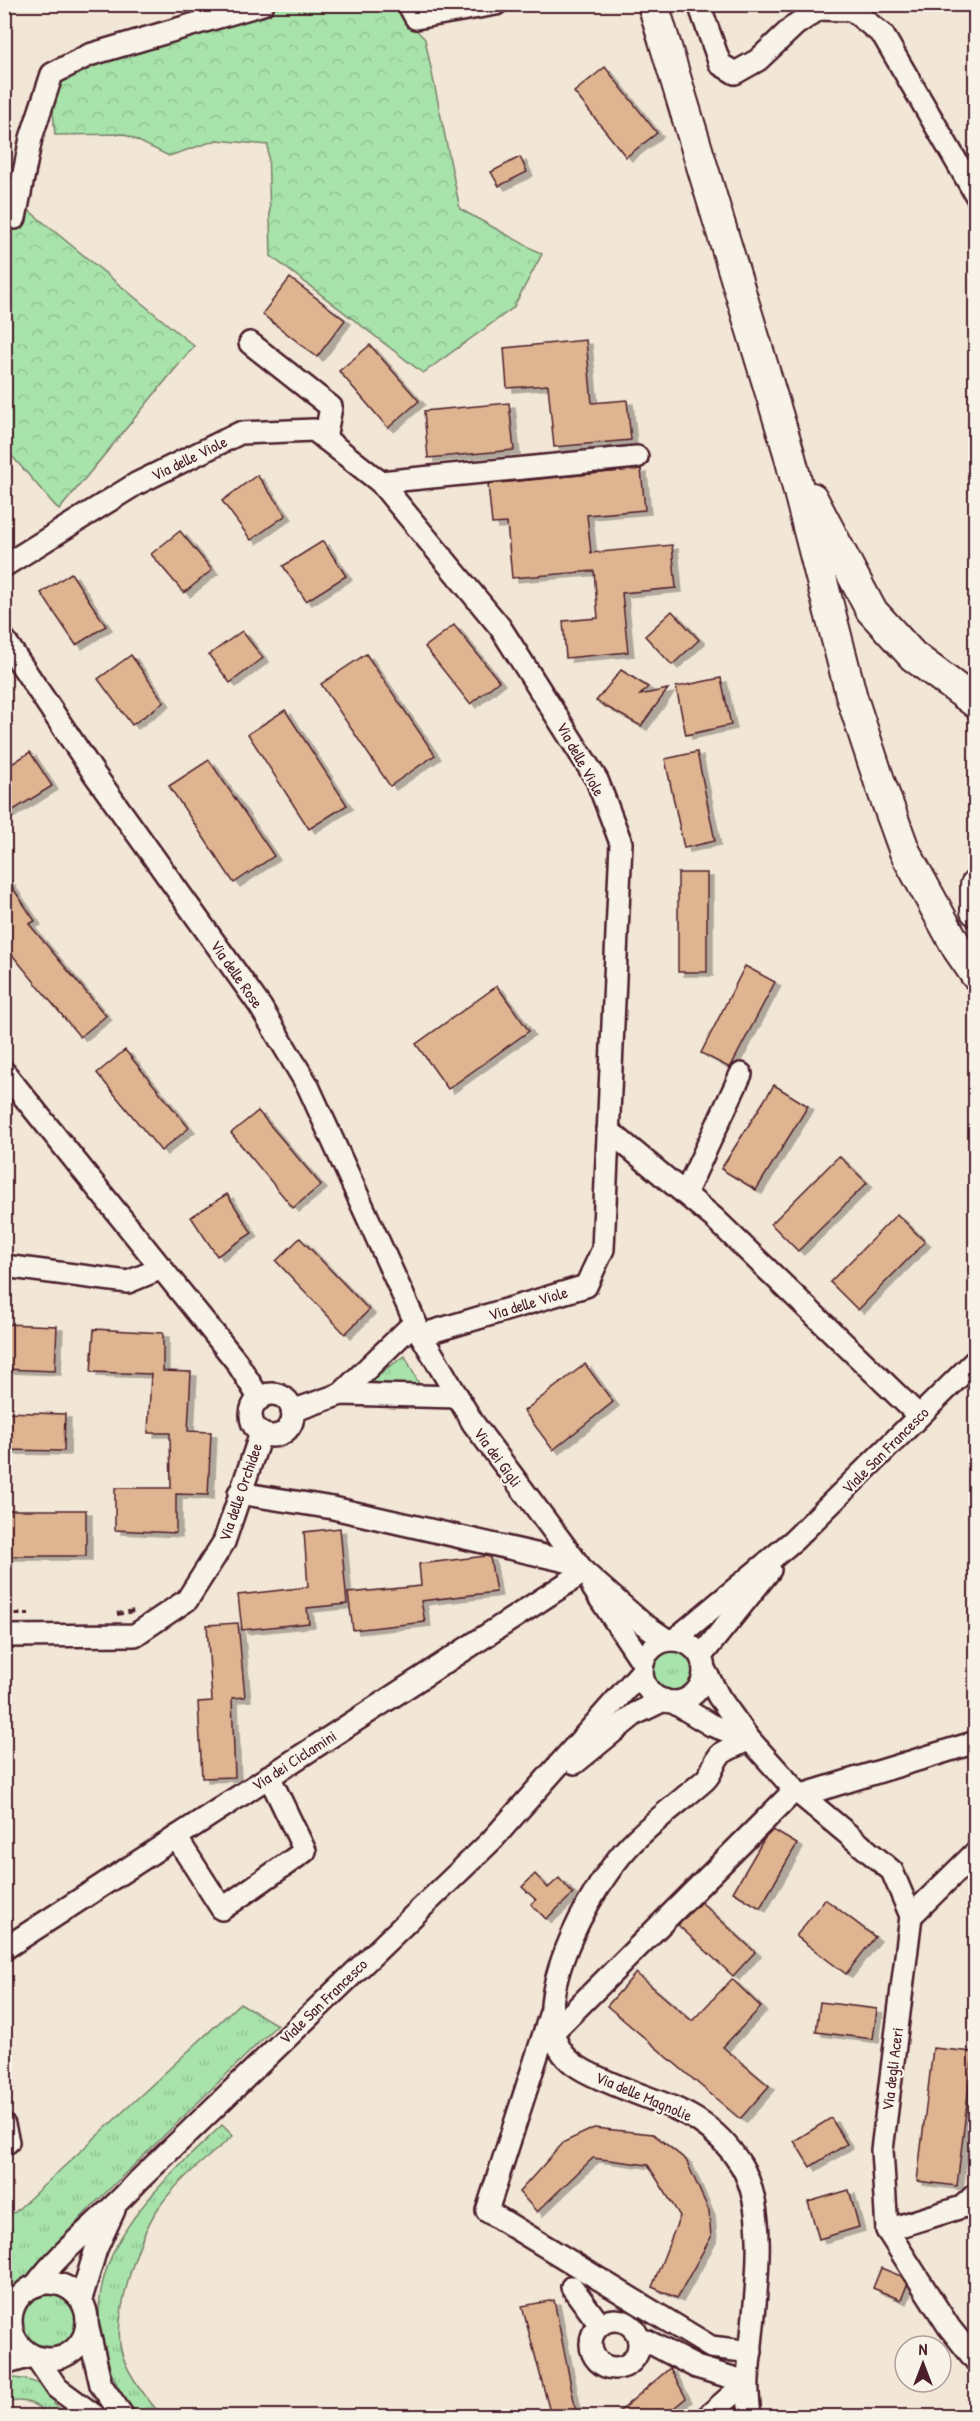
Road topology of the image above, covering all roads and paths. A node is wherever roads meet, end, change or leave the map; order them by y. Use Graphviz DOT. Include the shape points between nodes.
graph roads {
  1 [pos="263,4"];
  2 [pos="496,4"];
  3 [pos="699,4"];
  4 [pos="412,11"];
  5 [pos="656,13"];
  6 [pos="975,195"];
  7 [pos="15,218"];
  8 [pos="250,343"];
  9 [pos="325,439"];
  10 [pos="789,453"];
  11 [pos="637,457"];
  12 [pos="380,482"];
  13 [pos="4,566"];
  14 [pos="4,639"];
  15 [pos="975,703"];
  16 [pos="975,885"];
  17 [pos="975,911"];
  18 [pos="975,975"];
  19 [pos="4,1072"];
  20 [pos="741,1074"];
  21 [pos="608,1130"];
  22 [pos="684,1194"];
  23 [pos="4,1266"];
  24 [pos="162,1268"];
  25 [pos="418,1328"];
  26 [pos="975,1360"];
  27 [pos="341,1394"];
  28 [pos="458,1397"];
  29 [pos="260,1399"];
  30 [pos="292,1411"];
  31 [pos="919,1416"];
  32 [pos="261,1433"];
  33 [pos="239,1493"];
  34 [pos="794,1540"];
  35 [pos="579,1567"];
  36 [pos="710,1602"];
  37 [pos="732,1624"];
  38 [pos="4,1636"];
  39 [pos="670,1640"];
  40 [pos="703,1663"];
  41 [pos="642,1667"];
  42 [pos="668,1701"];
  43 [pos="608,1723"];
  44 [pos="749,1739"];
  45 [pos="975,1742"];
  46 [pos="269,1776"];
  47 [pos="799,1793"];
  48 [pos="176,1837"];
  49 [pos="975,1852"];
  50 [pos="911,1916"];
  51 [pos="4,1949"];
  52 [pos="552,2023"];
  53 [pos="975,2193"];
  54 [pos="117,2204"];
  55 [pos="887,2230"];
  56 [pos="35,2286"];
  57 [pos="572,2286"];
  58 [pos="81,2300"];
  59 [pos="8,2317"];
  60 [pos="87,2324"];
  61 [pos="600,2325"];
  62 [pos="639,2341"];
  63 [pos="751,2352"];
  64 [pos="34,2356"];
  65 [pos="975,2361"];
  66 [pos="4,2364"];
  67 [pos="747,2382"];
  68 [pos="95,2416"];
  69 [pos="123,2416"];
  70 [pos="708,2416"];
  71 [pos="750,2416"];
  1 -- 7 [label="street" via="89,55 51,74 31,138"];
  2 -- 4 [label="street"];
  3 -- 6 [label="street" via="720,64 735,73 758,60 795,25 819,9 852,10 883,35"];
  5 -- 10 [label="highway"];
  8 -- 9 [label="street" via="331,407"];
  9 -- 12 [label="street, Via delle Viole"];
  9 -- 13 [label="street, Via delle Viole" via="314,430 240,433 136,484"];
  10 -- 15 [label="highway" via="871,610 913,656"];
  10 -- 18 [label="highway" via="852,698 904,852"];
  11 -- 12 [label="street"];
  12 -- 21 [label="street, Via delle Viole" via="500,627 597,780 621,843"];
  14 -- 25 [label="street, Via delle Rose" via="94,775 260,1006 308,1086"];
  16 -- 17 [label="highway"];
  19 -- 24 [label="street"];
  20 -- 22 [label="street"];
  21 -- 22 [label="street"];
  21 -- 25 [label="street, Via delle Viole" via="603,1249 586,1286"];
  22 -- 31 [label="street" via="714,1218"];
  23 -- 24 [label="street" via="128,1282"];
  24 -- 29 [label="street" via="247,1375"];
  25 -- 27 [label="street"];
  25 -- 28 [label="street, Via dei Gigli"];
  26 -- 31 [label="street, Viale San Francesco"];
  27 -- 28 [label="street"];
  27 -- 30 [label="street"];
  28 -- 35 [label="street, Via dei Gigli"];
  29 -- 30 [label="street" via="266,1395 280,1396"];
  29 -- 32 [label="street, Via delle Orchidee" via="251,1416"];
  30 -- 32 [label="street, Via delle Orchidee" via="287,1430 274,1436"];
  31 -- 34 [label="street, Viale San Francesco"];
  32 -- 33 [label="street, Via delle Orchidee"];
  33 -- 35 [label="street" via="333,1508"];
  33 -- 38 [label="street, Via delle Orchidee" via="224,1542 188,1600 135,1635"];
  34 -- 36 [label="street, Viale San Francesco"];
  34 -- 37 [label="street, Viale San Francesco"];
  35 -- 39 [label="street, Via dei Gigli" via="642,1623"];
  35 -- 41 [label="street, Via dei Gigli"];
  35 -- 46 [label="street, Via dei Ciclamini"];
  36 -- 37 [label="street"];
  36 -- 39 [label="street, Viale San Francesco"];
  37 -- 40 [label="street, Viale San Francesco"];
  39 -- 40 [label="street" via="689,1644"];
  39 -- 41 [label="street" via="652,1648"];
  40 -- 42 [label="street" via="700,1687 693,1694"];
  40 -- 44 [label="street, Via degli Aceri" via="720,1697"];
  41 -- 42 [label="street" via="648,1690"];
  41 -- 43 [label="street, Viale San Francesco"];
  42 -- 43 [label="street, Viale San Francesco"];
  42 -- 44 [label="street, Via degli Aceri" via="711,1725"];
  43 -- 54 [label="street, Viale San Francesco"];
  44 -- 47 [label="street, Via degli Aceri"];
  44 -- 52 [label="street" via="720,1755 711,1775 629,1846 595,1890 570,1940 554,1987"];
  45 -- 47 [label="street"];
  46 -- 48 [label="street, Via dei Ciclamini"];
  46 -- 48 [label="street" via="305,1851 222,1909"];
  47 -- 50 [label="street, Via degli Aceri" via="892,1871"];
  47 -- 52 [label="street"];
  48 -- 51 [label="street, Via dei Ciclamini"];
  49 -- 50 [label="street"];
  50 -- 55 [label="street, Via degli Aceri" via="882,2150"];
  52 -- 63 [label="street, Via delle Magnolie" via="569,2061 634,2094 705,2122 742,2167 757,2210"];
  52 -- 63 [label="street" via="487,2211 711,2347"];
  53 -- 55 [label="street" via="962,2207"];
  54 -- 56 [label="street, Viale San Francesco" via="48,2268"];
  54 -- 58 [label="street, Viale San Francesco" via="96,2249"];
  55 -- 65 [label="street, Via degli Aceri"];
  56 -- 58 [label="street" via="60,2285"];
  56 -- 59 [label="street" via="16,2302"];
  57 -- 61 [label="street"];
  58 -- 60 [label="street"];
  59 -- 64 [label="street" via="15,2338"];
  60 -- 64 [label="street" via="85,2336 69,2355 57,2359"];
  60 -- 69 [label="street" via="101,2385"];
  61 -- 62 [label="street" via="624,2322 631,2326"];
  61 -- 62 [label="street" via="591,2345 603,2364 617,2368 631,2362"];
  62 -- 67 [label="street" via="647,2341 696,2367"];
  63 -- 67 [label="street, Via delle Magnolie"];
  64 -- 66 [label="street"];
  64 -- 68 [label="street" via="57,2388"];
  67 -- 70 [label="street"];
  67 -- 71 [label="street, Via delle Magnolie"];
}
